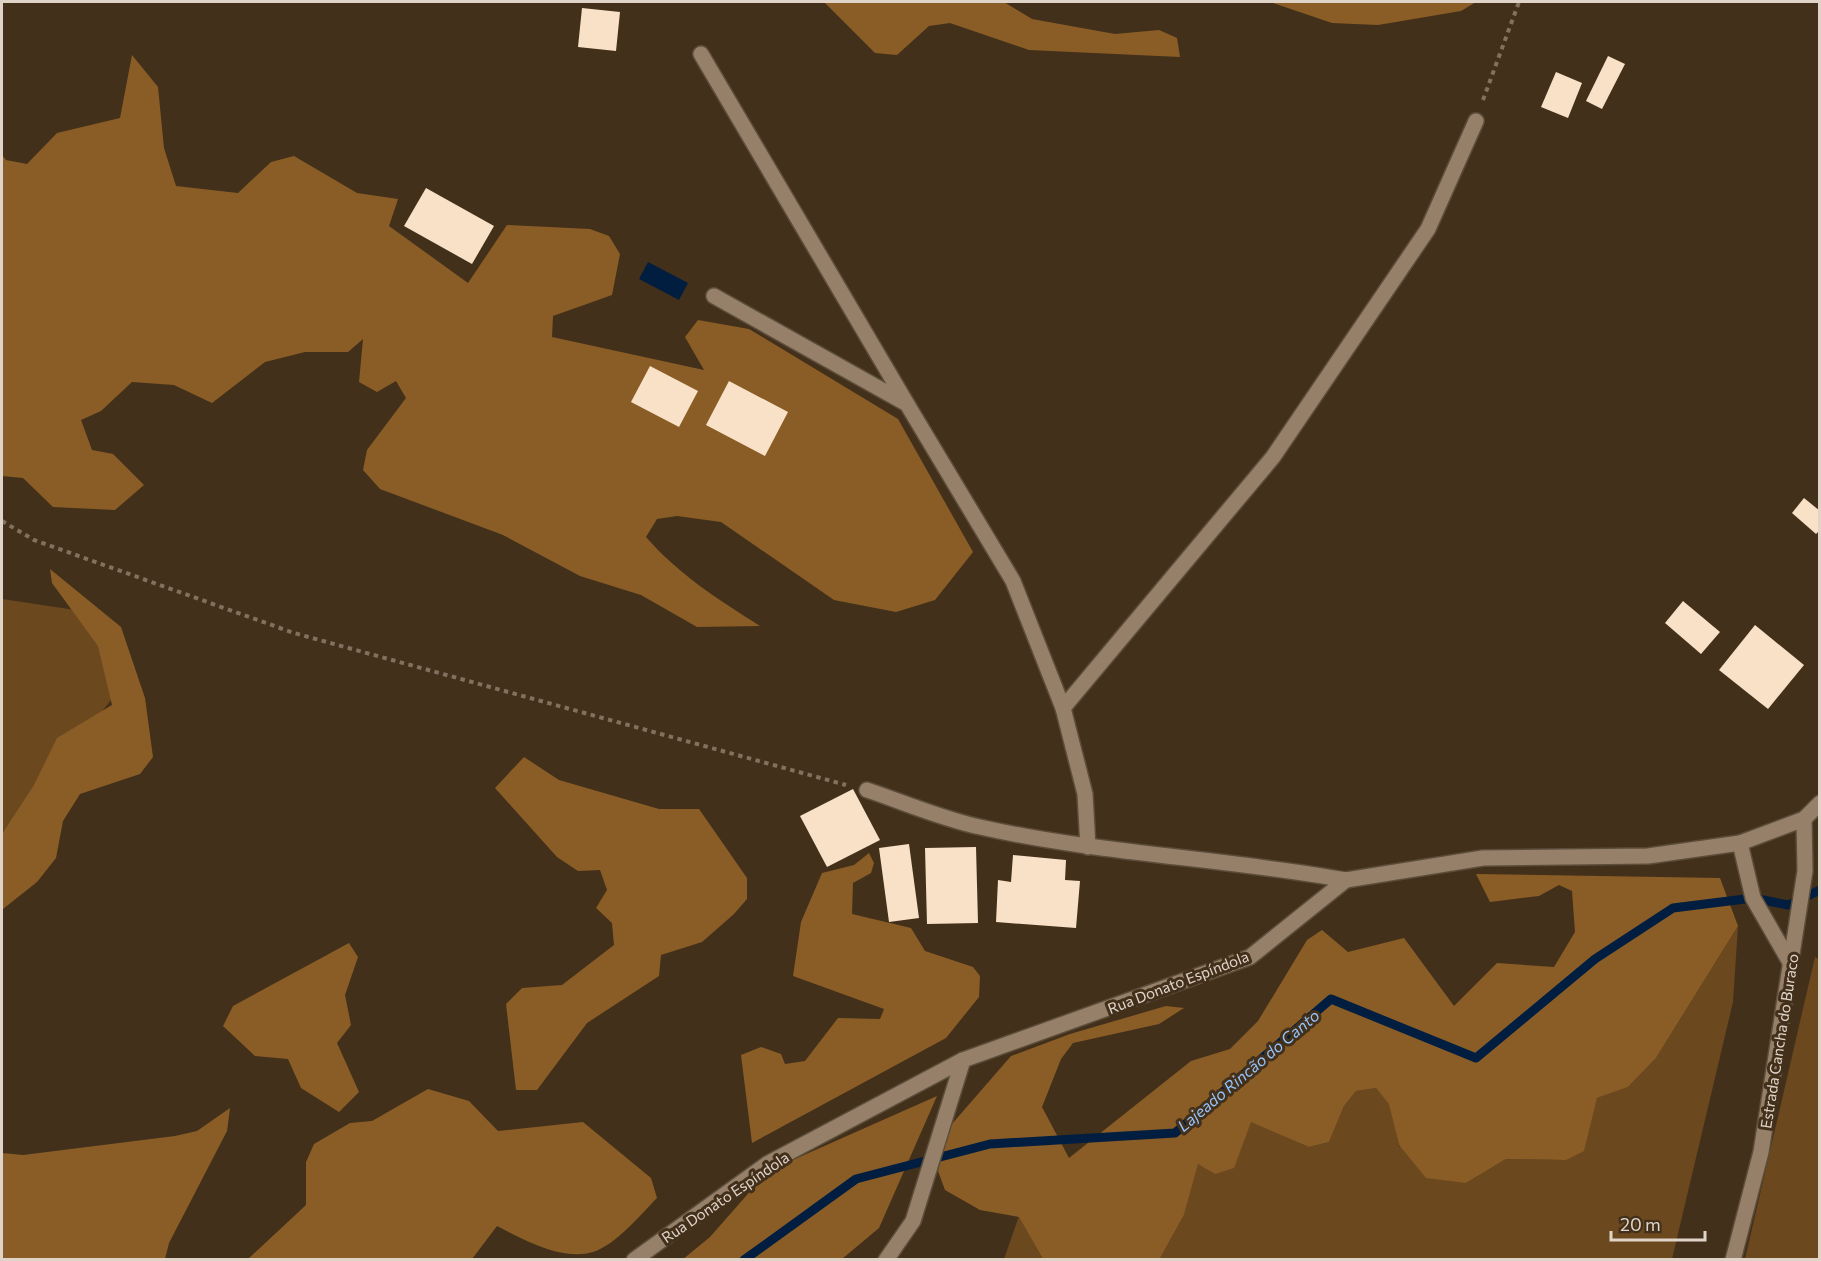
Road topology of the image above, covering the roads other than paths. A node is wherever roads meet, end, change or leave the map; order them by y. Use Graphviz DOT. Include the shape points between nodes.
graph roads {
  1 [pos="701,54"];
  2 [pos="1476,121"];
  3 [pos="714,296"];
  4 [pos="907,404"];
  5 [pos="1063,708"];
  6 [pos="867,790"];
  7 [pos="1820,803"];
  8 [pos="1804,819"];
  9 [pos="1740,843"];
  10 [pos="1088,847"];
  11 [pos="1346,880"];
  12 [pos="1791,964"];
  13 [pos="963,1060"];
  14 [pos="634,1260"];
  15 [pos="886,1260"];
  16 [pos="1733,1260"];
  1 -- 4 [label="street"];
  2 -- 5 [label="street" via="1428,229 1272,457"];
  3 -- 4 [label="street"];
  4 -- 5 [label="street" via="1013,581"];
  5 -- 10 [label="street" via="1084,794"];
  6 -- 10 [label="street" via="977,827"];
  7 -- 8 [label="street, Rua Donato Espíndola"];
  8 -- 9 [label="street, Rua Donato Espíndola"];
  8 -- 12 [label="street, Estrada Cancha do Buraco" via="1805,871"];
  9 -- 11 [label="street, Rua Donato Espíndola" via="1648,856 1483,858"];
  9 -- 12 [label="street" via="1753,898"];
  10 -- 11 [label="street"];
  11 -- 13 [label="street, Rua Donato Espíndola" via="1250,957"];
  12 -- 16 [label="street, Estrada Cancha do Buraco" via="1761,1152"];
  13 -- 14 [label="street, Rua Donato Espíndola" via="767,1164"];
  13 -- 15 [label="street" via="913,1221"];
}
